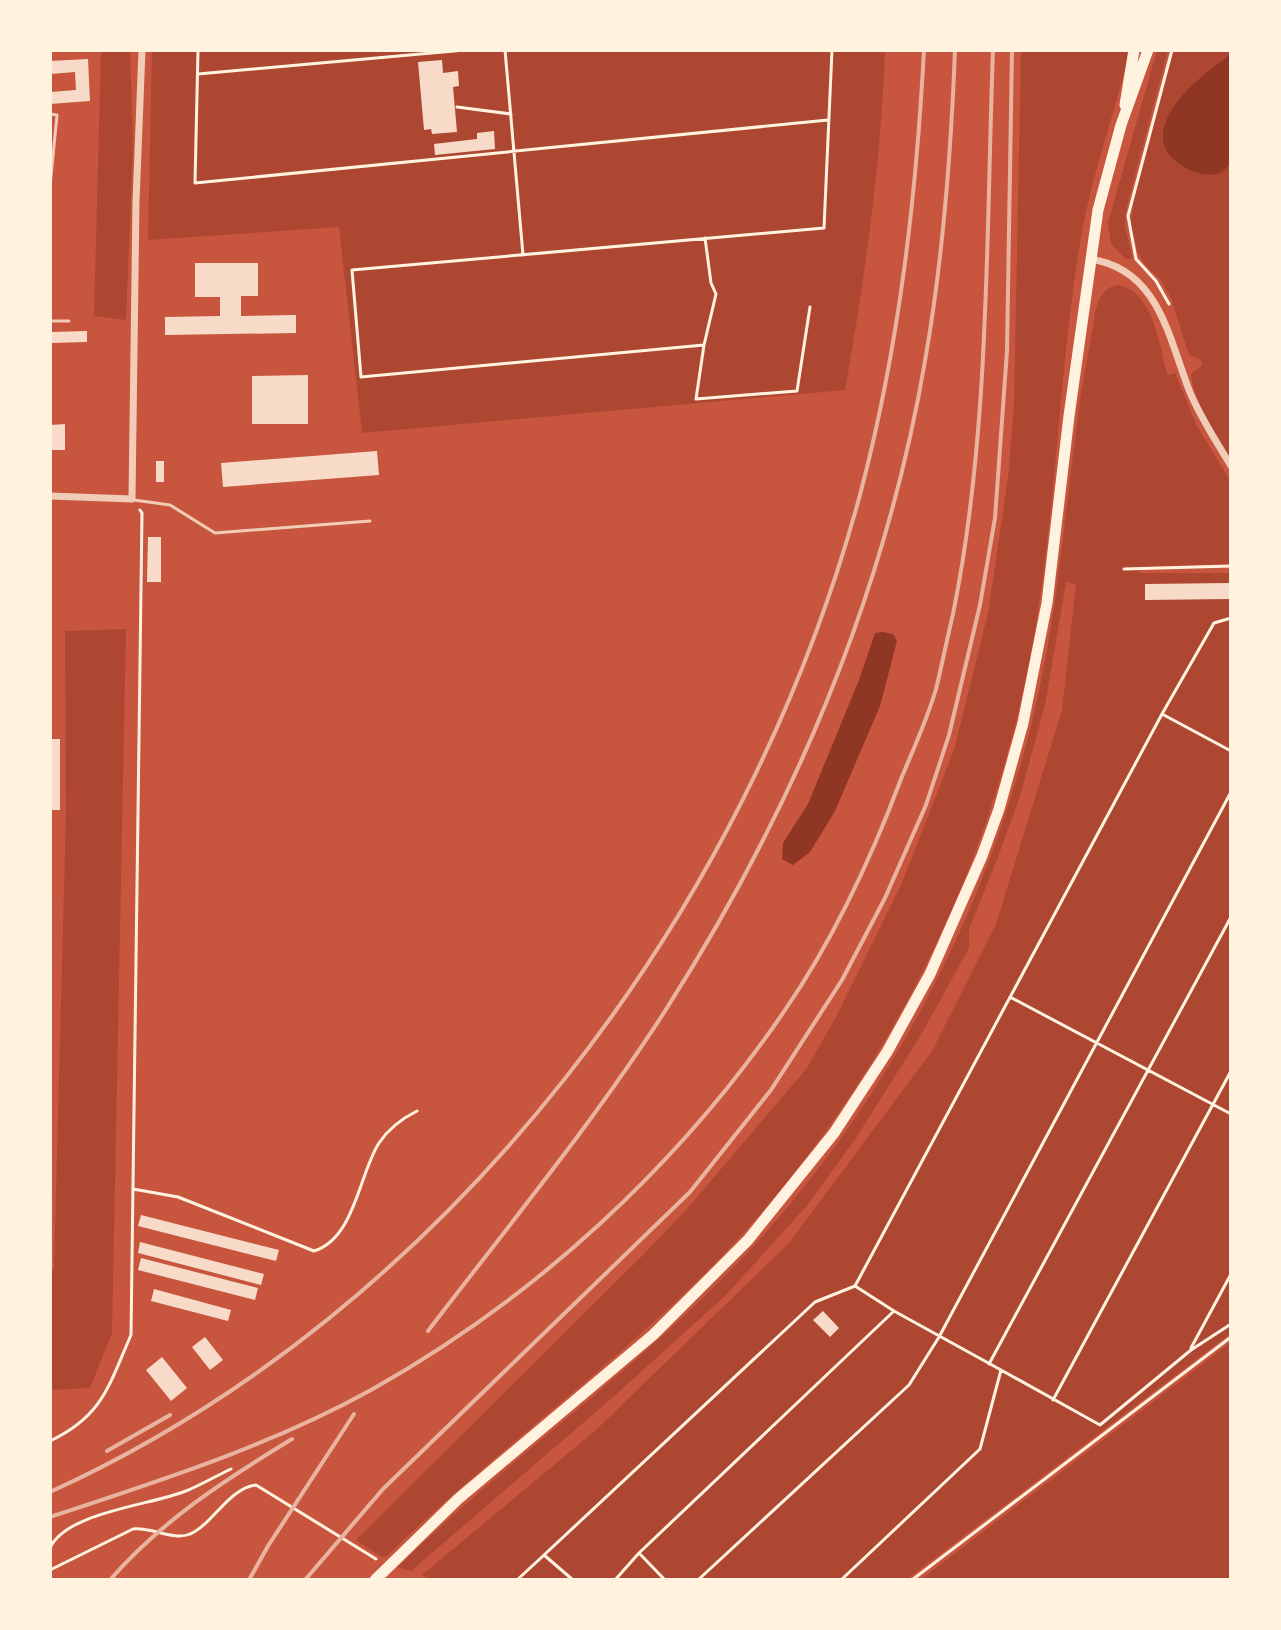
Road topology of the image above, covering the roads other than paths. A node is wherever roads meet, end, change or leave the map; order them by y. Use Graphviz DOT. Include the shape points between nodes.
graph roads {
  1 [pos="142,50"];
  2 [pos="1134,50"];
  3 [pos="1148,50"];
  4 [pos="50,114"];
  5 [pos="1121,125"];
  6 [pos="50,186"];
  7 [pos="1090,259"];
  8 [pos="50,321"];
  9 [pos="69,321"];
  10 [pos="1231,466"];
  11 [pos="50,496"];
  12 [pos="132,499"];
  13 [pos="370,521"];
  14 [pos="375,1580"];
  1 -- 12 [label="street"];
  2 -- 5 [label="main road"];
  3 -- 5 [label="main road"];
  4 -- 6 [label="lane" via="57,115"];
  5 -- 7 [label="main road"];
  7 -- 10 [label="street" via="1117,266 1151,296 1204,422"];
  7 -- 14 [label="main road" via="1047,603 1027,709 982,856 909,1015 834,1133 720,1271 449,1507"];
  8 -- 9 [label="lane"];
  11 -- 12 [label="street"];
  12 -- 13 [label="lane" via="170,505 215,533"];
}
